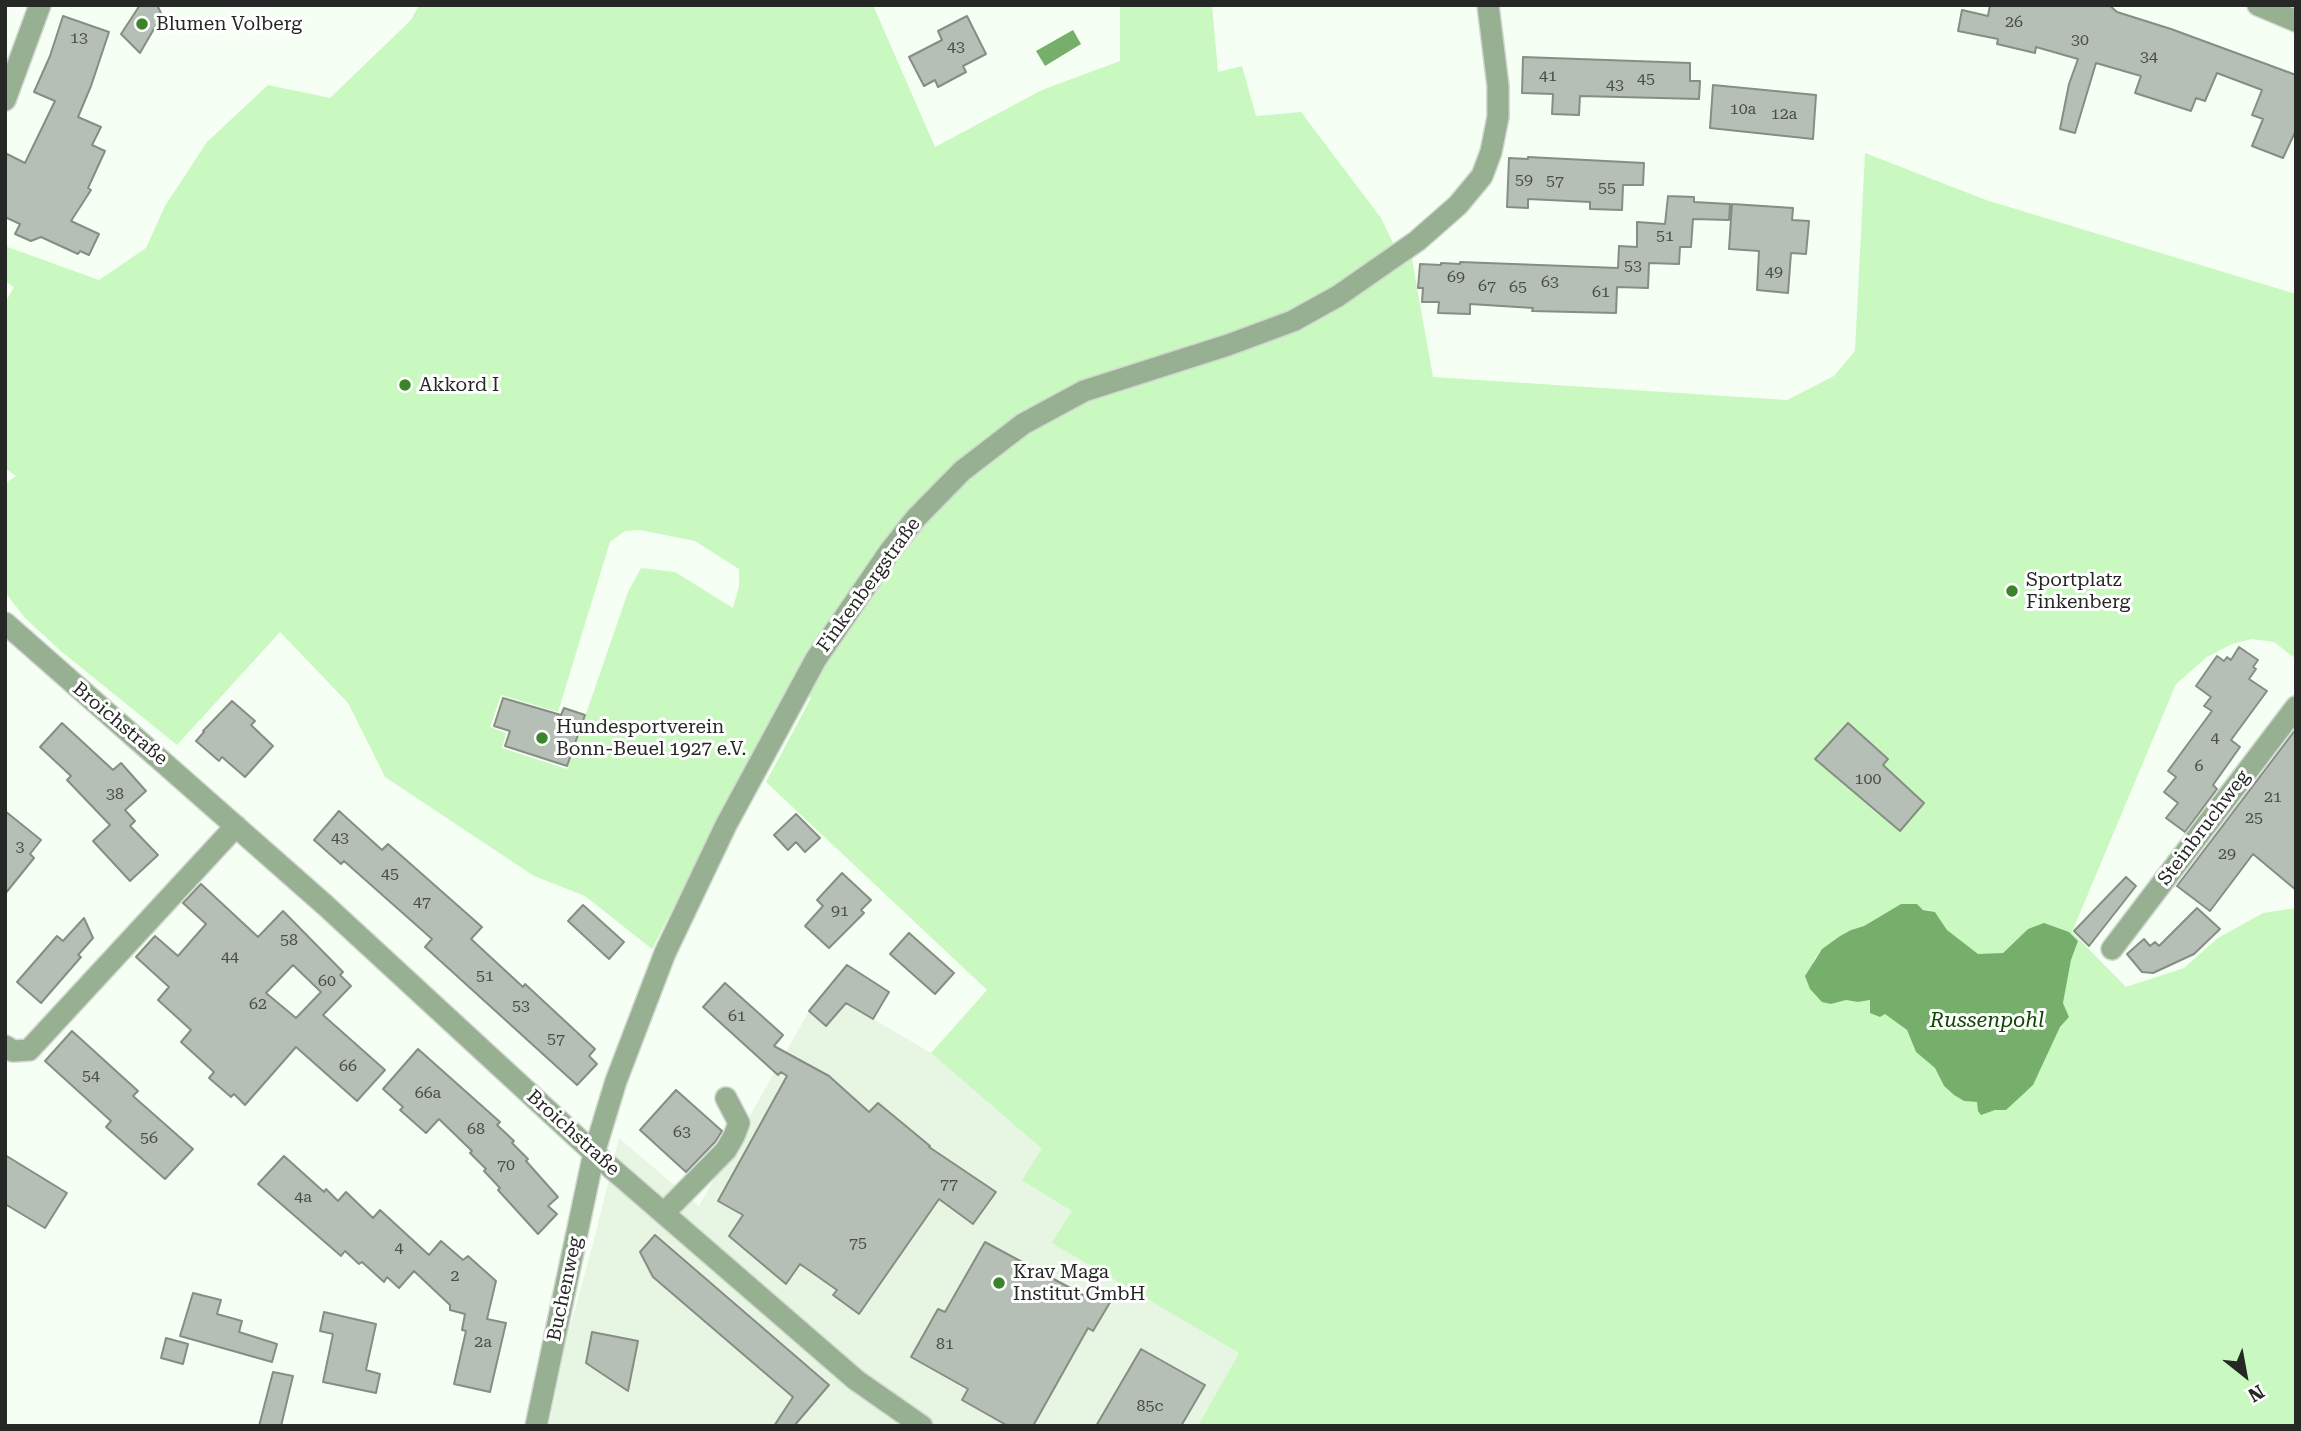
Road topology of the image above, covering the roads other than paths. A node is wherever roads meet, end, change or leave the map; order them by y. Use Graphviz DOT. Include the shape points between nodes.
graph roads {
  1 [pos="40,5"];
  2 [pos="1488,5"];
  3 [pos="2258,5"];
  4 [pos="2296,21"];
  5 [pos="5,100"];
  6 [pos="5,623"];
  7 [pos="2296,707"];
  8 [pos="236,826"];
  9 [pos="2112,949"];
  10 [pos="5,1046"];
  11 [pos="726,1098"];
  12 [pos="594,1153"];
  13 [pos="664,1213"];
  14 [pos="536,1426"];
  15 [pos="922,1426"];
  1 -- 5 [label="street"];
  2 -- 12 [label="street, Finkenbergstraße" via="1498,117 1482,176 1458,205 1418,241 1293,321 1084,391 1023,424 962,471 890,551 816,660 726,825 665,953"];
  3 -- 4 [label="street"];
  6 -- 8 [label="street, Broichstraße"];
  7 -- 9 [label="street, Steinbruchweg"];
  8 -- 10 [label="street" via="29,1049 13,1051"];
  8 -- 12 [label="street, Broichstraße"];
  11 -- 13 [label="street" via="739,1123 734,1136"];
  12 -- 13 [label="street, Broichstraße"];
  12 -- 14 [label="street, Buchenweg"];
  13 -- 15 [label="street, Broichstraße" via="856,1380"];
}
